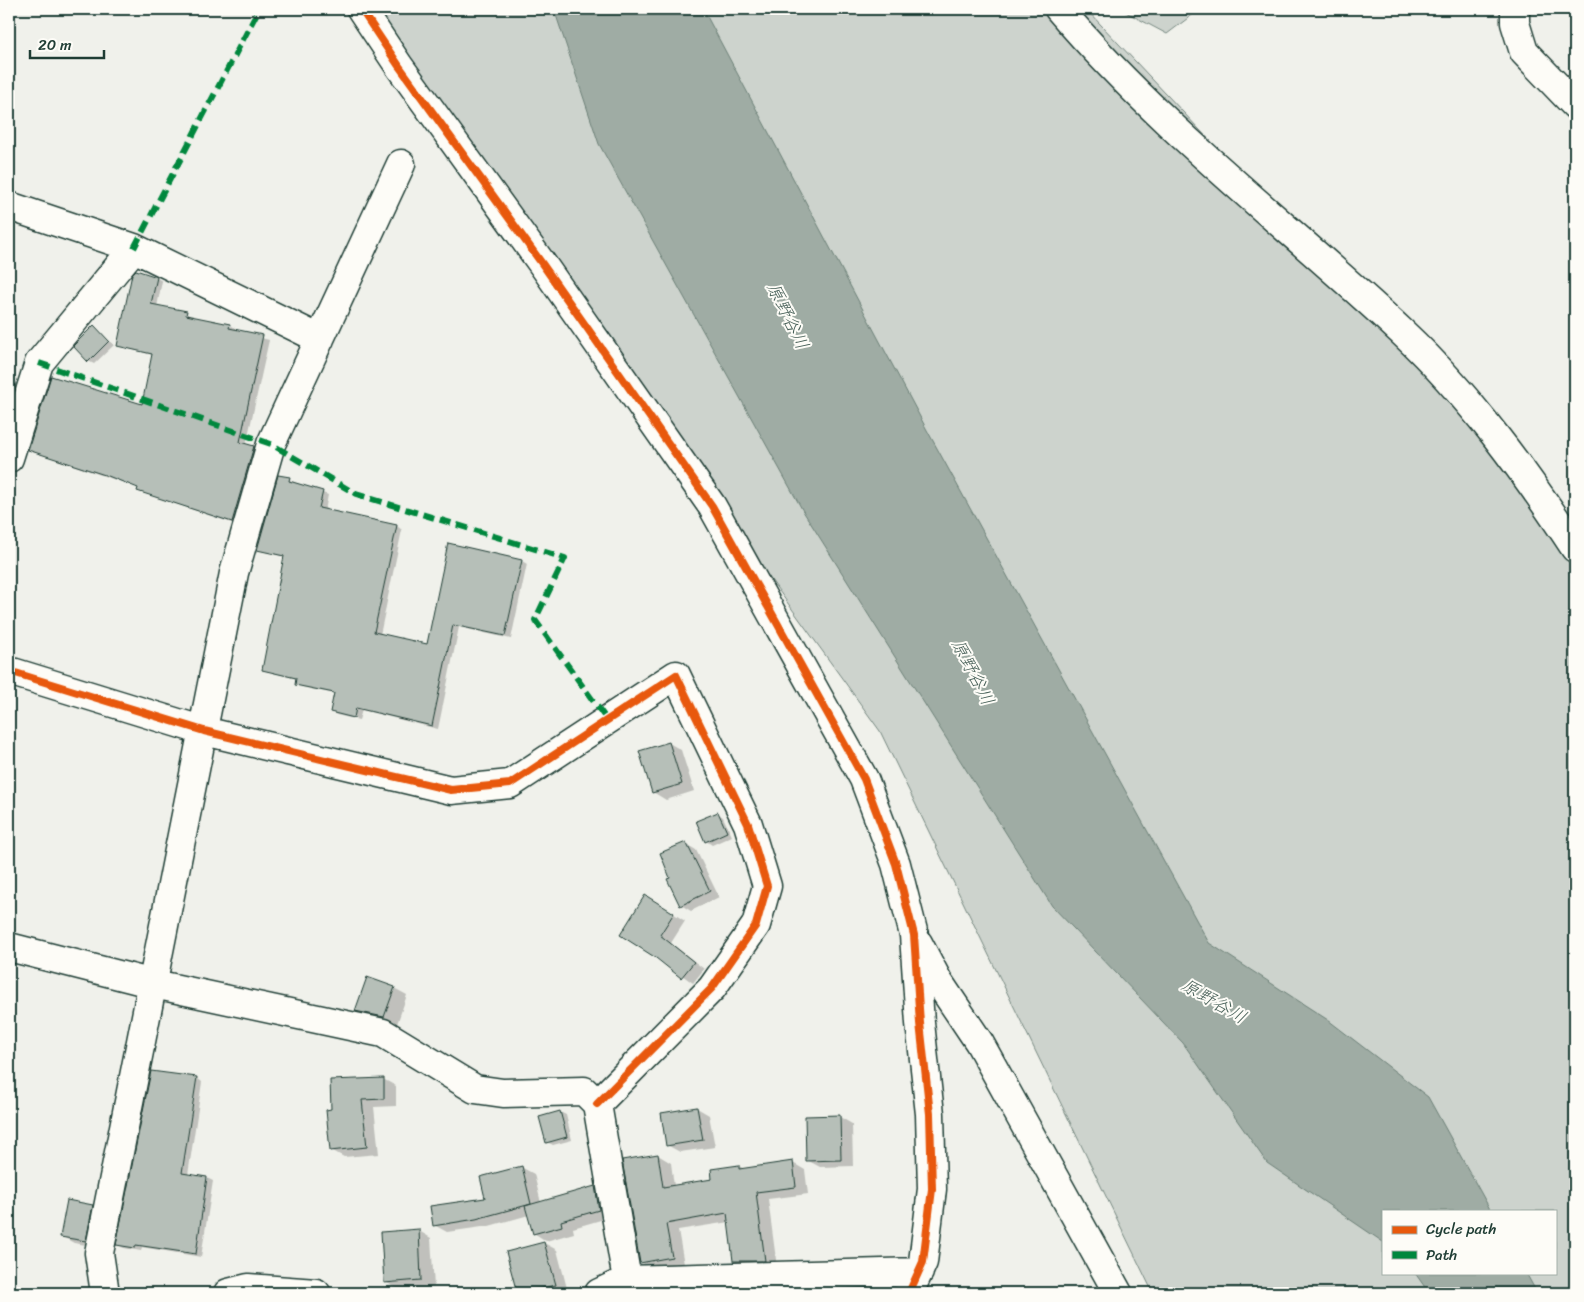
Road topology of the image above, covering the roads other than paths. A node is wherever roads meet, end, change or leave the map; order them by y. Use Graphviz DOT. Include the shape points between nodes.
graph roads {
  1 [pos="361,9"];
  2 [pos="1059,9"];
  3 [pos="1515,9"];
  4 [pos="1575,105"];
  5 [pos="401,164"];
  6 [pos="9,206"];
  7 [pos="134,248"];
  8 [pos="320,339"];
  9 [pos="9,458"];
  10 [pos="1575,548"];
  11 [pos="9,671"];
  12 [pos="204,731"];
  13 [pos="914,935"];
  14 [pos="9,947"];
  15 [pos="154,984"];
  16 [pos="597,1104"];
  17 [pos="627,1280"];
  18 [pos="914,1282"];
  19 [pos="105,1293"];
  20 [pos="228,1293"];
  21 [pos="316,1293"];
  22 [pos="599,1293"];
  23 [pos="1118,1293"];
  1 -- 13 [label="street" via="712,506 864,779 896,864"];
  2 -- 10 [label="street" via="1089,44 1180,133 1404,334 1474,409"];
  3 -- 4 [label="street" via="1515,23 1524,52"];
  5 -- 8 [label="street"];
  6 -- 7 [label="street"];
  7 -- 8 [label="street"];
  7 -- 9 [label="street" via="39,363"];
  8 -- 12 [label="street" via="271,444 234,573"];
  11 -- 12 [label="street"];
  12 -- 15 [label="street"];
  12 -- 16 [label="street" via="451,790 510,784 676,675 748,824 766,886 756,925 712,988"];
  13 -- 18 [label="street" via="930,1114 932,1189 923,1262"];
  13 -- 23 [label="street" via="938,981 979,1042"];
  14 -- 15 [label="street"];
  15 -- 16 [label="street" via="383,1033 474,1089 503,1093 584,1091"];
  15 -- 19 [label="street" via="99,1253"];
  16 -- 17 [label="street"];
  17 -- 18 [label="street"];
  17 -- 22 [label="street"];
  20 -- 21 [label="street" via="248,1288"];
}
